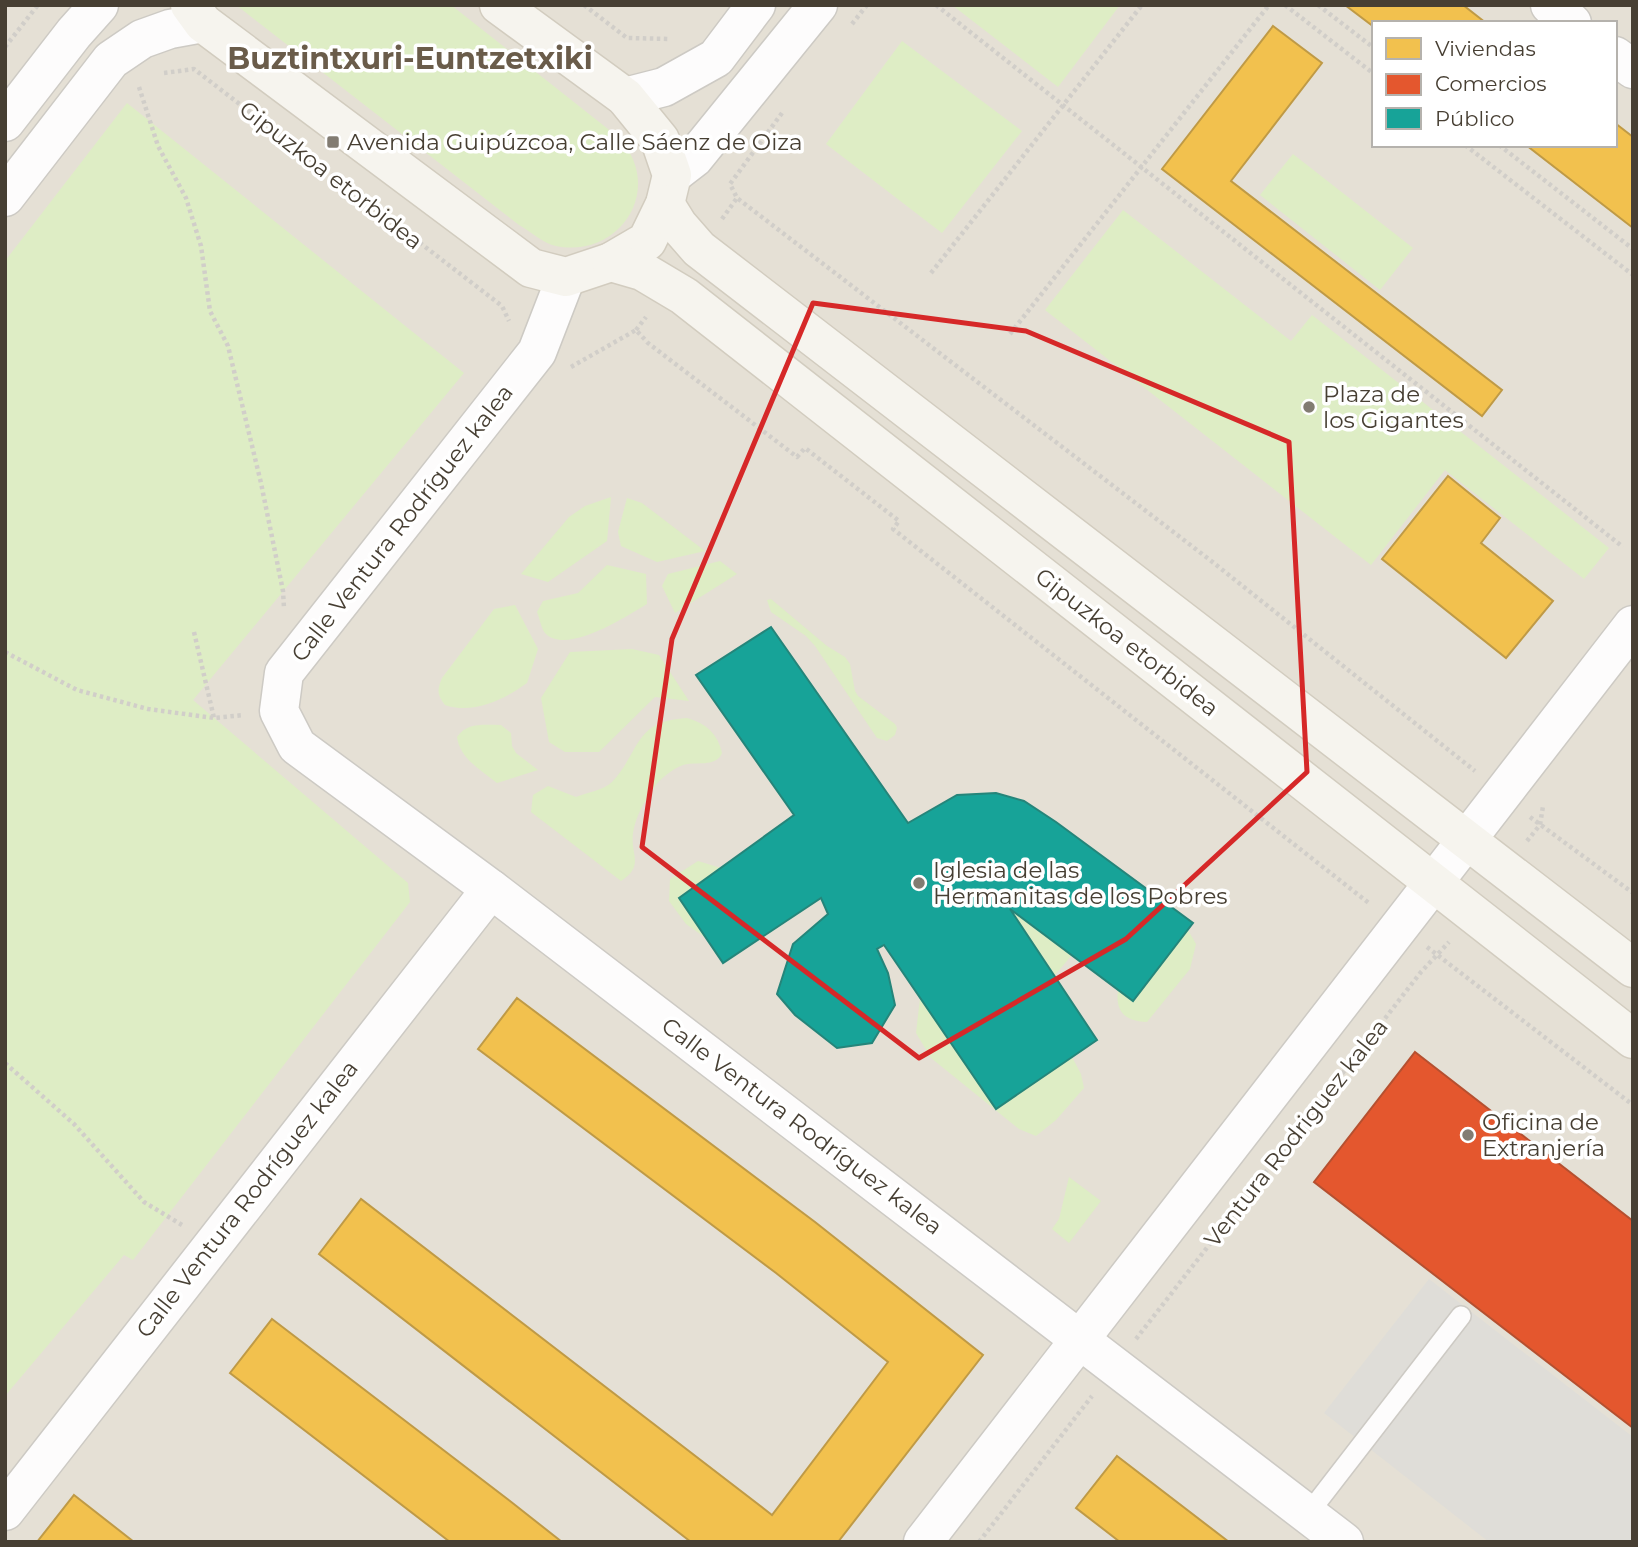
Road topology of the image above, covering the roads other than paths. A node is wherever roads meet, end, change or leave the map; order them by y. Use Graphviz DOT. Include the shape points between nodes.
graph roads {
  1 [pos="99,5"];
  2 [pos="499,5"];
  3 [pos="756,5"];
  4 [pos="818,5"];
  5 [pos="1550,5"];
  6 [pos="196,14"];
  7 [pos="1570,21"];
  8 [pos="1617,57"];
  9 [pos="1633,69"];
  10 [pos="625,97"];
  11 [pos="5,122"];
  12 [pos="668,190"];
  13 [pos="5,197"];
  14 [pos="611,262"];
  15 [pos="566,276"];
  16 [pos="1633,625"];
  17 [pos="1466,838"];
  18 [pos="1435,882"];
  19 [pos="491,889"];
  20 [pos="1633,968"];
  21 [pos="1633,1039"];
  22 [pos="1461,1316"];
  23 [pos="1080,1338"];
  24 [pos="5,1511"];
  25 [pos="1308,1514"];
  26 [pos="923,1542"];
  27 [pos="1344,1542"];
  1 -- 11 [label="street"];
  2 -- 10 [label="main road"];
  3 -- 10 [label="street" via="716,58 663,87"];
  4 -- 12 [label="street"];
  5 -- 7 [label="street"];
  6 -- 13 [label="street" via="142,39 111,60"];
  6 -- 15 [label="main road" via="531,268"];
  8 -- 9 [label="street"];
  10 -- 12 [label="main road" via="660,139"];
  12 -- 14 [label="main road" via="647,241"];
  12 -- 17 [label="main road" via="678,225 699,250"];
  14 -- 15 [label="main road"];
  14 -- 18 [label="main road, Gipuzkoa etorbidea" via="642,271 684,296"];
  15 -- 19 [label="street, Calle Ventura Rodríguez kalea" via="537,352 284,673 279,711 297,746"];
  16 -- 17 [label="street"];
  17 -- 18 [label="street"];
  17 -- 20 [label="main road"];
  18 -- 21 [label="main road, Gipuzkoa etorbidea"];
  18 -- 23 [label="street"];
  19 -- 23 [label="street, Calle Ventura Rodríguez kalea"];
  19 -- 24 [label="street, Calle Ventura Rodríguez kalea"];
  22 -- 25 [label="lane"];
  23 -- 25 [label="street, Calle Ventura Rodríguez kalea"];
  23 -- 26 [label="street"];
  25 -- 27 [label="street, Calle Ventura Rodríguez kalea"];
}
